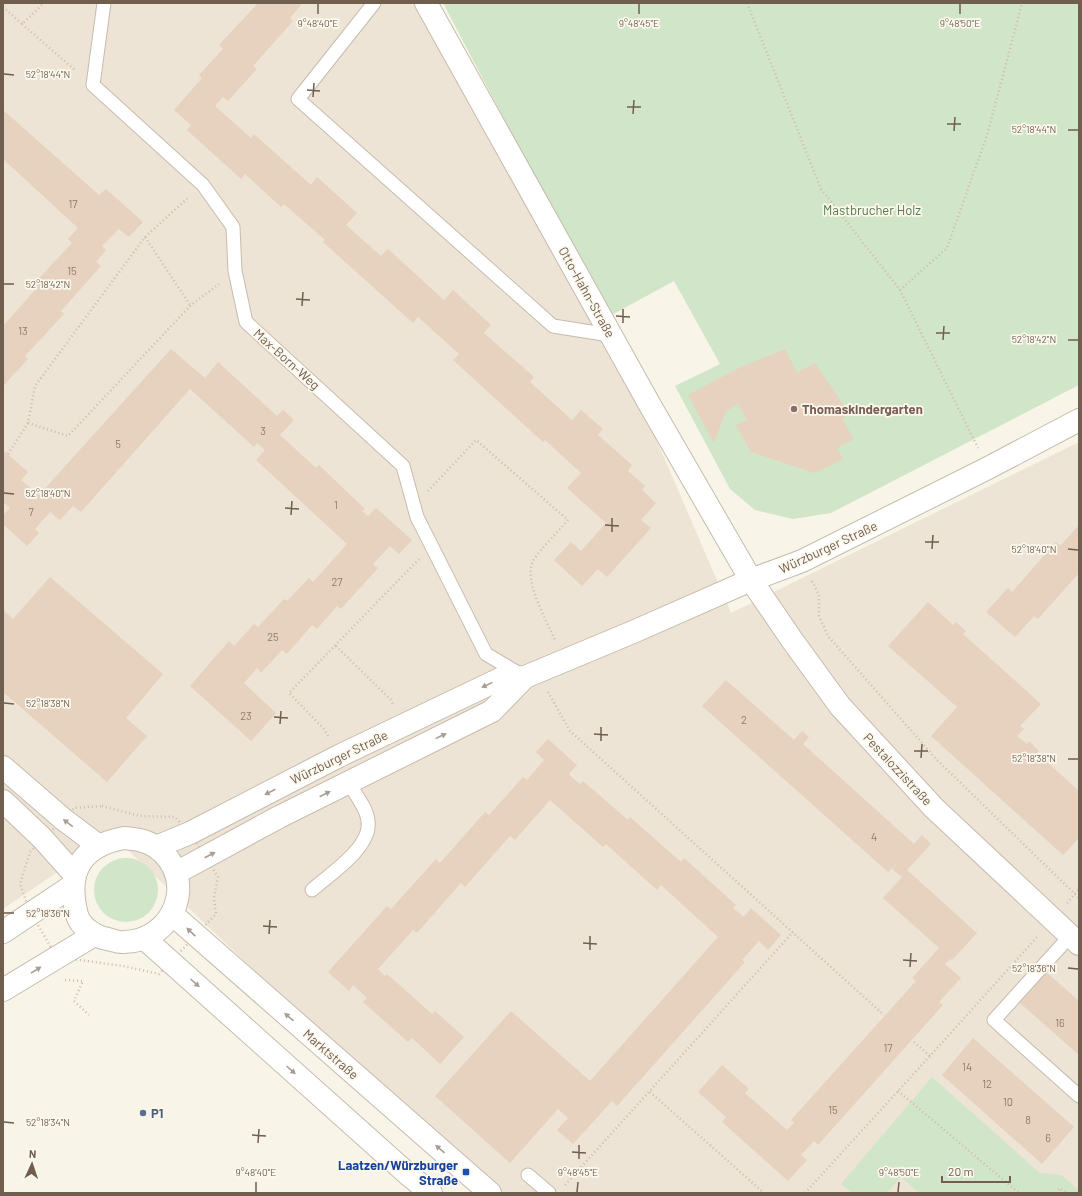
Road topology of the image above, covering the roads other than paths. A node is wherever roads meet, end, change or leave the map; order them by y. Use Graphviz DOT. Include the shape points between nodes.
graph roads {
  1 [pos="104,3"];
  2 [pos="374,3"];
  3 [pos="426,3"];
  4 [pos="610,335"];
  5 [pos="1079,420"];
  6 [pos="751,580"];
  7 [pos="525,677"];
  8 [pos="3,767"];
  9 [pos="348,782"];
  10 [pos="3,801"];
  11 [pos="99,846"];
  12 [pos="156,847"];
  13 [pos="176,873"];
  14 [pos="73,880"];
  15 [pos="312,890"];
  16 [pos="172,914"];
  17 [pos="3,932"];
  18 [pos="94,936"];
  19 [pos="145,938"];
  20 [pos="1075,940"];
  21 [pos="3,990"];
  22 [pos="1079,1096"];
  23 [pos="528,1175"];
  24 [pos="481,1190"];
  25 [pos="431,1193"];
  26 [pos="549,1193"];
  1 -- 7 [label="lane, Max-Born-Weg" via="93,85 203,185 233,227 235,271 246,322 403,466 417,517 486,654"];
  2 -- 4 [label="lane" via="298,99 553,326"];
  3 -- 4 [label="street, Otto-Hahn-Straße"];
  4 -- 6 [label="street, Otto-Hahn-Straße"];
  5 -- 6 [label="street, Würzburger Straße" via="802,561"];
  6 -- 7 [label="street, Würzburger Straße"];
  6 -- 20 [label="street, Pestalozzistraße" via="840,706 934,808"];
  9 -- 7 [label="street, Würzburger Straße, one-way" via="492,711"];
  7 -- 12 [label="street, Würzburger Straße, one-way" via="502,678 339,756 190,833"];
  11 -- 8 [label="street, one-way" via="62,819"];
  13 -- 9 [label="street, Würzburger Straße, one-way"];
  9 -- 15 [label="lane" via="368,820 367,836 361,846"];
  10 -- 14 [label="street" via="42,838"];
  11 -- 12 [label="street" via="107,841 124,838 141,840"];
  11 -- 14 [label="street" via="92,850"];
  12 -- 13 [label="street" via="168,859"];
  13 -- 16 [label="street" via="179,890"];
  14 -- 17 [label="street"];
  14 -- 18 [label="street" via="73,899 78,919"];
  16 -- 19 [label="street" via="156,933"];
  24 -- 16 [label="street, Marktstraße, one-way"];
  18 -- 19 [label="street" via="123,943"];
  21 -- 18 [label="street, one-way"];
  19 -- 25 [label="street, one-way"];
  20 -- 22 [label="lane, Pestalozzistraße" via="994,1020"];
  23 -- 26 [label="lane"];
}
